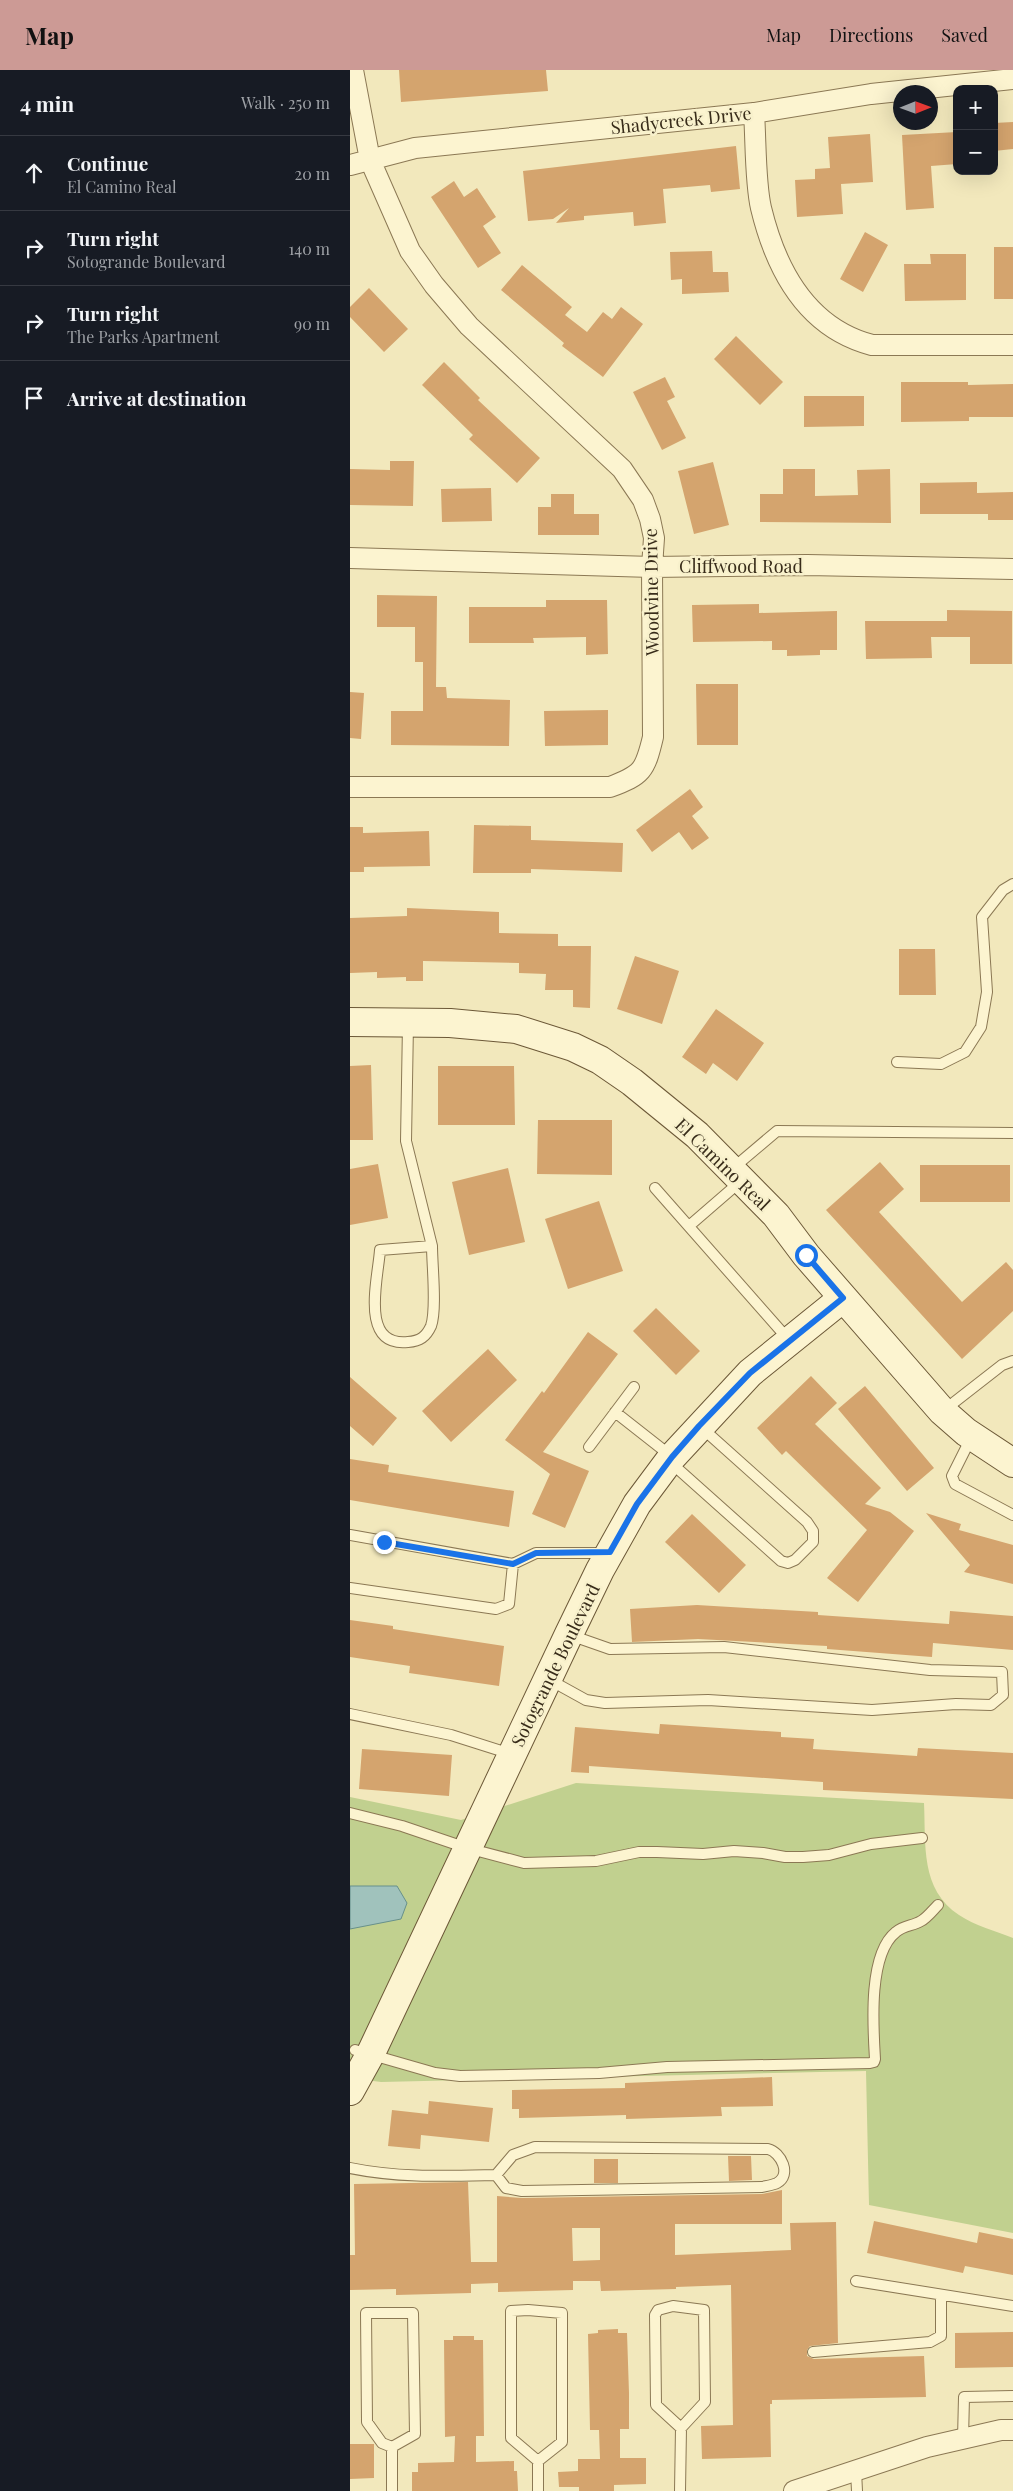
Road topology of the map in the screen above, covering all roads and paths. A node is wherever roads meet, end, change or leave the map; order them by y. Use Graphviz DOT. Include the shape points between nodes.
graph roads {
  1 [pos="353,70"];
  2 [pos="1013,79"];
  3 [pos="754,113"];
  4 [pos="370,160"];
  5 [pos="350,165"];
  6 [pos="1013,345"];
  7 [pos="350,558"];
  8 [pos="652,567"];
  9 [pos="1013,569"];
  10 [pos="350,787"];
  11 [pos="1013,884"];
  12 [pos="350,1022"];
  13 [pos="408,1022"];
  14 [pos="897,1062"];
  15 [pos="1013,1133"];
  16 [pos="736,1175"];
  17 [pos="655,1188"];
  18 [pos="689,1226"];
  19 [pos="432,1246"];
  20 [pos="843,1298"];
  21 [pos="790,1341"];
  22 [pos="1013,1361"];
  23 [pos="634,1387"];
  24 [pos="942,1411"];
  25 [pos="615,1412"];
  26 [pos="699,1426"];
  27 [pos="972,1436"];
  28 [pos="589,1447"];
  29 [pos="671,1459"];
  30 [pos="1013,1463"];
  31 [pos="1013,1516"];
  32 [pos="350,1536"];
  33 [pos="610,1552"];
  34 [pos="513,1564"];
  35 [pos="350,1588"];
  36 [pos="569,1634"];
  37 [pos="547,1679"];
  38 [pos="350,1714"];
  39 [pos="512,1754"];
  40 [pos="350,1813"];
  41 [pos="922,1838"];
  42 [pos="467,1848"];
  43 [pos="938,1906"];
  44 [pos="363,2051"];
  45 [pos="350,2091"];
  46 [pos="350,2168"];
  47 [pos="496,2175"];
  48 [pos="856,2281"];
  49 [pos="941,2296"];
  50 [pos="1013,2306"];
  51 [pos="813,2352"];
  52 [pos="1013,2396"];
  53 [pos="681,2428"];
  54 [pos="1013,2430"];
  55 [pos="963,2439"];
  56 [pos="392,2447"];
  57 [pos="538,2461"];
  58 [pos="856,2471"];
  59 [pos="392,2491"];
  60 [pos="538,2491"];
  61 [pos="680,2491"];
  62 [pos="794,2491"];
  63 [pos="857,2491"];
  1 -- 4 [label="street, Woodvine Drive"];
  2 -- 3 [label="street, Shadycreek Drive" via="871,94"];
  3 -- 4 [label="street, Shadycreek Drive" via="415,148"];
  3 -- 6 [label="street" via="761,206 781,268 826,325 850,340 872,345"];
  4 -- 5 [label="street, Shadycreek Drive"];
  4 -- 8 [label="street, Woodvine Drive" via="410,251 434,285 469,326 622,469 643,500 650,519 654,538"];
  7 -- 8 [label="street, Cliffwood Road"];
  8 -- 9 [label="street, Cliffwood Road" via="807,565"];
  8 -- 10 [label="street, Woodvine Drive" via="653,737 648,755 634,778 610,787"];
  11 -- 14 [label="lane" via="1003,890 982,917 987,992 977,1034 964,1052 941,1064"];
  12 -- 13 [label="street, El Camino Real"];
  13 -- 16 [label="street, El Camino Real" via="516,1029 573,1047 600,1060 632,1082 697,1135"];
  13 -- 19 [label="lane" via="406,1141"];
  15 -- 16 [label="lane" via="777,1131"];
  16 -- 18 [label="lane"];
  16 -- 20 [label="street, El Camino Real" via="776,1216"];
  17 -- 18 [label="lane"];
  18 -- 21 [label="lane"];
  19 -- 19 [label="lane" via="432,1323 428,1334 414,1342 390,1340 381,1334 377,1326 374,1304 380,1250"];
  20 -- 21 [label="street, Sotogrande Boulevard"];
  20 -- 24 [label="street, El Camino Real"];
  21 -- 26 [label="street, Sotogrande Boulevard" via="750,1373"];
  22 -- 24 [label="lane" via="1002,1365"];
  23 -- 25 [label="lane"];
  24 -- 27 [label="street, El Camino Real"];
  25 -- 28 [label="lane"];
  25 -- 29 [label="lane"];
  26 -- 29 [label="street, Sotogrande Boulevard"];
  26 -- 29 [label="lane" via="807,1522 813,1532 813,1542 795,1560 781,1561"];
  27 -- 30 [label="street, El Camino Real"];
  27 -- 31 [label="lane" via="952,1476 955,1484"];
  29 -- 33 [label="street, Sotogrande Boulevard" via="637,1504"];
  32 -- 34 [label="lane"];
  33 -- 34 [label="lane" via="536,1553"];
  33 -- 36 [label="street, Sotogrande Boulevard"];
  34 -- 35 [label="lane" via="509,1604 496,1610"];
  36 -- 37 [label="street, Sotogrande Boulevard"];
  36 -- 37 [label="lane" via="610,1650 724,1648 930,1670 1002,1672 1003,1695 991,1705 872,1710 708,1700 605,1703 586,1700"];
  37 -- 39 [label="street, Sotogrande Boulevard"];
  38 -- 39 [label="lane" via="451,1734"];
  39 -- 42 [label="street, Sotogrande Boulevard"];
  40 -- 42 [label="lane"];
  41 -- 42 [label="lane" via="871,1844 829,1855 785,1858 747,1852 639,1852 596,1861 524,1863"];
  42 -- 44 [label="street, Sotogrande Boulevard" via="410,1969"];
  43 -- 44 [label="lane" via="921,1921 895,1932 885,1947 876,1984 874,2062 460,2076 436,2073"];
  44 -- 45 [label="street, Sotogrande Boulevard"];
  46 -- 47 [label="lane" via="441,2177"];
  47 -- 47 [label="lane" via="506,2188 522,2192 762,2186 781,2180 784,2166 782,2158 768,2148 535,2147 513,2155"];
  48 -- 49 [label="lane"];
  49 -- 50 [label="lane"];
  49 -- 51 [label="lane" via="941,2336 930,2342"];
  52 -- 55 [label="lane" via="964,2398"];
  53 -- 53 [label="lane" via="656,2404 655,2315 658,2310 673,2306 704,2310 705,2402"];
  53 -- 61 [label="lane"];
  54 -- 55 [label="street"];
  55 -- 58 [label="street" via="927,2447"];
  56 -- 56 [label="lane" via="382,2443 367,2422 366,2313 414,2313 415,2434"];
  56 -- 59 [label="lane"];
  57 -- 57 [label="lane" via="562,2442 562,2313 511,2311 511,2438"];
  57 -- 60 [label="lane"];
  58 -- 62 [label="street"];
  58 -- 63 [label="lane"];
}
